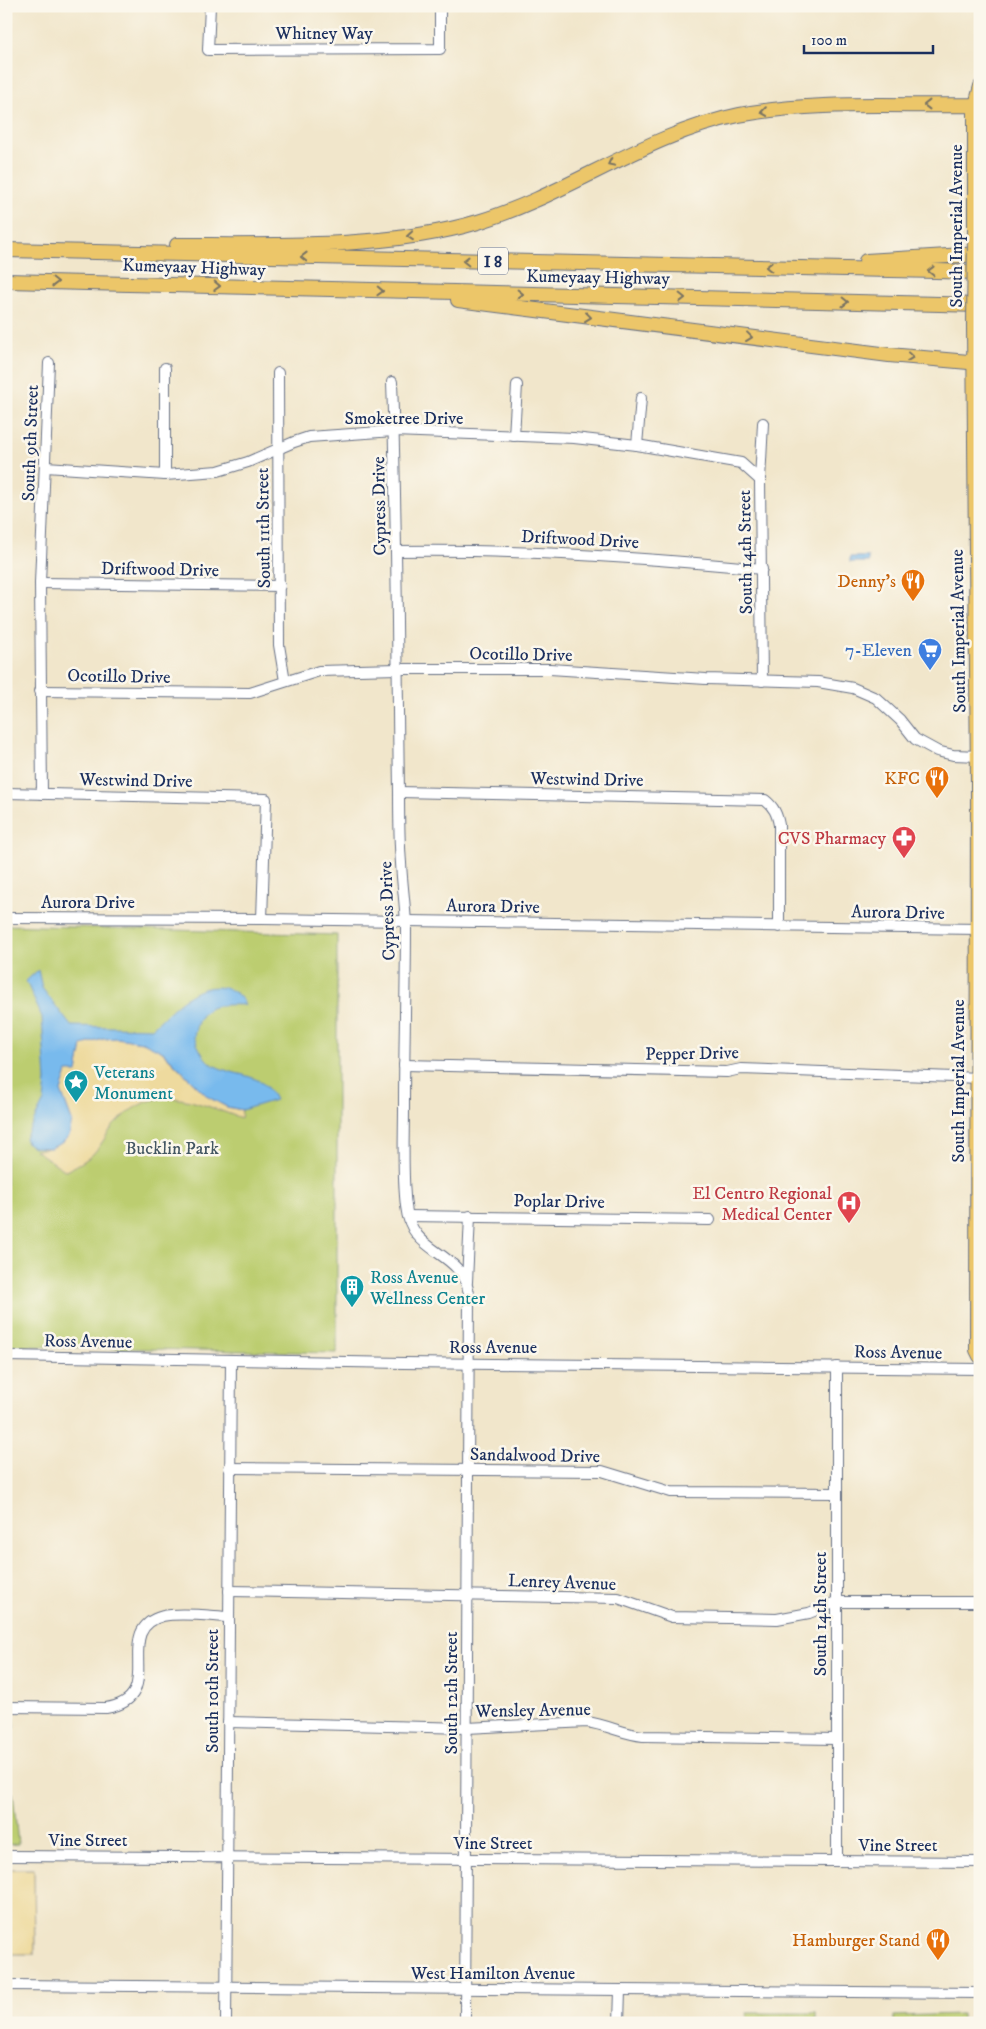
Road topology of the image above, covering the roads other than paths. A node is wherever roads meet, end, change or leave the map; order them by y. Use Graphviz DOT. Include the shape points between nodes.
graph roads {
  1 [pos="210,6"];
  2 [pos="440,6"];
  3 [pos="980,86"];
  4 [pos="978,105"];
  5 [pos="6,250"];
  6 [pos="120,253"];
  7 [pos="980,254"];
  8 [pos="825,269"];
  9 [pos="980,272"];
  10 [pos="6,281"];
  11 [pos="418,292"];
  12 [pos="980,305"];
  13 [pos="49,363"];
  14 [pos="977,363"];
  15 [pos="165,368"];
  16 [pos="278,374"];
  17 [pos="392,382"];
  18 [pos="517,384"];
  19 [pos="642,398"];
  20 [pos="763,423"];
  21 [pos="394,431"];
  22 [pos="514,436"];
  23 [pos="637,445"];
  24 [pos="278,450"];
  25 [pos="46,467"];
  26 [pos="165,475"];
  27 [pos="760,480"];
  28 [pos="396,551"];
  29 [pos="762,569"];
  30 [pos="40,583"];
  31 [pos="280,586"];
  32 [pos="398,670"];
  33 [pos="285,681"];
  34 [pos="762,681"];
  35 [pos="40,691"];
  36 [pos="979,756"];
  37 [pos="399,792"];
  38 [pos="6,793"];
  39 [pos="42,794"];
  40 [pos="6,918"];
  41 [pos="262,919"];
  42 [pos="406,921"];
  43 [pos="779,927"];
  44 [pos="979,929"];
  45 [pos="404,1065"];
  46 [pos="979,1078"];
  47 [pos="408,1216"];
  48 [pos="470,1216"];
  49 [pos="710,1220"];
  50 [pos="978,1223"];
  51 [pos="467,1282"];
  52 [pos="6,1356"];
  53 [pos="980,1356"];
  54 [pos="231,1360"];
  55 [pos="469,1364"];
  56 [pos="837,1367"];
  57 [pos="980,1369"];
  58 [pos="229,1468"];
  59 [pos="468,1470"];
  60 [pos="836,1493"];
  61 [pos="229,1592"];
  62 [pos="468,1595"];
  63 [pos="836,1602"];
  64 [pos="980,1602"];
  65 [pos="228,1617"];
  66 [pos="6,1708"];
  67 [pos="228,1722"];
  68 [pos="467,1728"];
  69 [pos="836,1739"];
  70 [pos="6,1856"];
  71 [pos="227,1857"];
  72 [pos="466,1859"];
  73 [pos="837,1861"];
  74 [pos="980,1862"];
  75 [pos="6,1985"];
  76 [pos="226,1987"];
  77 [pos="465,1989"];
  78 [pos="620,1990"];
  79 [pos="980,1993"];
  80 [pos="226,2023"];
  81 [pos="465,2023"];
  82 [pos="619,2023"];
  1 -- 2 [label="street, Whitney Way" via="208,50 440,49"];
  3 -- 4 [label="main road, South Imperial Avenue"];
  4 -- 6 [label="highway, one-way" via="822,107 731,117 695,126 656,142 480,222 420,236 270,244 153,244"];
  4 -- 14 [label="highway, South Imperial Avenue, bridge" via="974,326"];
  5 -- 6 [label="highway, Kumeyaay Highway / I 8"];
  8 -- 6 [label="highway, Kumeyaay Highway / I 8, one-way"];
  7 -- 8 [label="highway" via="852,262"];
  9 -- 8 [label="highway, Kumeyaay Highway / I 8, one-way"];
  10 -- 11 [label="highway, Kumeyaay Highway / I 8, one-way"];
  11 -- 12 [label="highway, Kumeyaay Highway / I 8, one-way"];
  11 -- 14 [label="highway, one-way" via="475,303"];
  13 -- 25 [label="street, South 9th Street"];
  14 -- 36 [label="highway, South Imperial Avenue"];
  15 -- 26 [label="street"];
  16 -- 24 [label="street, South 11th Street"];
  17 -- 21 [label="street, Cypress Drive"];
  18 -- 22 [label="street"];
  19 -- 23 [label="street"];
  20 -- 27 [label="street, South 14th Street"];
  21 -- 22 [label="street, Smoketree Drive"];
  21 -- 24 [label="street, Smoketree Drive" via="309,437"];
  21 -- 28 [label="street, Cypress Drive"];
  22 -- 23 [label="street, Smoketree Drive"];
  23 -- 27 [label="street, Smoketree Drive" via="741,463"];
  24 -- 26 [label="street, Smoketree Drive" via="230,468"];
  24 -- 31 [label="street, South 11th Street"];
  25 -- 26 [label="street, Smoketree Drive"];
  25 -- 30 [label="street, South 9th Street"];
  27 -- 29 [label="street, South 14th Street"];
  28 -- 29 [label="street, Driftwood Drive" via="578,553"];
  28 -- 32 [label="street, Cypress Drive"];
  29 -- 34 [label="street, South 14th Street"];
  30 -- 31 [label="street, Driftwood Drive"];
  30 -- 35 [label="street, South 9th Street"];
  31 -- 33 [label="street, South 11th Street" via="279,645"];
  32 -- 33 [label="street, Ocotillo Drive" via="319,671"];
  32 -- 34 [label="street, Ocotillo Drive" via="550,669"];
  32 -- 37 [label="street, Cypress Drive"];
  33 -- 35 [label="street, Ocotillo Drive" via="250,693"];
  34 -- 36 [label="street, Ocotillo Drive" via="834,683 853,688 876,698 915,739 925,745 953,755"];
  35 -- 39 [label="street, South 9th Street"];
  36 -- 44 [label="highway, South Imperial Avenue"];
  37 -- 42 [label="street, Cypress Drive"];
  37 -- 43 [label="street, Westwind Drive" via="765,800 777,815"];
  38 -- 39 [label="street, Westwind Drive"];
  39 -- 41 [label="street, Westwind Drive" via="266,799"];
  40 -- 41 [label="street, Aurora Drive"];
  41 -- 42 [label="street, Aurora Drive"];
  42 -- 43 [label="street, Aurora Drive"];
  42 -- 45 [label="street, Cypress Drive"];
  43 -- 44 [label="street, Aurora Drive"];
  44 -- 46 [label="highway, South Imperial Avenue"];
  45 -- 46 [label="street, Pepper Drive" via="727,1072 741,1069"];
  45 -- 47 [label="street, Cypress Drive"];
  46 -- 50 [label="highway, South Imperial Avenue"];
  47 -- 48 [label="street, Poplar Drive"];
  47 -- 51 [label="street, Cypress Drive" via="426,1246 460,1269"];
  48 -- 49 [label="street, Poplar Drive"];
  48 -- 51 [label="street"];
  50 -- 53 [label="highway, South Imperial Avenue" via="977,1350"];
  51 -- 55 [label="street"];
  52 -- 54 [label="street, Ross Avenue"];
  54 -- 55 [label="street, Ross Avenue"];
  54 -- 58 [label="street, South 10th Street"];
  55 -- 56 [label="street, Ross Avenue"];
  55 -- 59 [label="street, South 12th Street"];
  56 -- 57 [label="street, Ross Avenue"];
  56 -- 60 [label="street, South 14th Street"];
  58 -- 59 [label="street, Sandalwood Drive"];
  58 -- 61 [label="street, South 10th Street"];
  59 -- 60 [label="street, Sandalwood Drive" via="602,1470 671,1492"];
  59 -- 62 [label="street, South 12th Street"];
  60 -- 63 [label="street, South 14th Street"];
  61 -- 62 [label="street, Lenrey Avenue"];
  61 -- 65 [label="street, South 10th Street"];
  62 -- 63 [label="street, Lenrey Avenue" via="618,1598 672,1617 777,1619 809,1613"];
  62 -- 68 [label="street, South 12th Street"];
  63 -- 64 [label="street, Lenrey Avenue"];
  63 -- 69 [label="street, South 14th Street"];
  65 -- 66 [label="street" via="165,1615 149,1622 140,1633 138,1682 133,1694 121,1706"];
  65 -- 67 [label="street, South 10th Street"];
  67 -- 68 [label="street, Wensley Avenue"];
  67 -- 71 [label="street, South 10th Street"];
  68 -- 69 [label="street, Wensley Avenue" via="587,1722 602,1724 628,1735"];
  68 -- 72 [label="street, South 12th Street"];
  69 -- 73 [label="street, South 14th Street"];
  70 -- 71 [label="street, Vine Street"];
  71 -- 72 [label="street, Vine Street"];
  71 -- 76 [label="street, South 10th Street"];
  72 -- 73 [label="street, Vine Street"];
  72 -- 77 [label="street, South 12th Street"];
  73 -- 74 [label="street, Vine Street"];
  75 -- 76 [label="street, West Hamilton Avenue"];
  76 -- 77 [label="street, West Hamilton Avenue"];
  76 -- 80 [label="street, South 10th Street"];
  77 -- 78 [label="street, West Hamilton Avenue"];
  77 -- 81 [label="street, South 12th Street"];
  78 -- 79 [label="street, West Hamilton Avenue"];
  78 -- 82 [label="street"];
}
